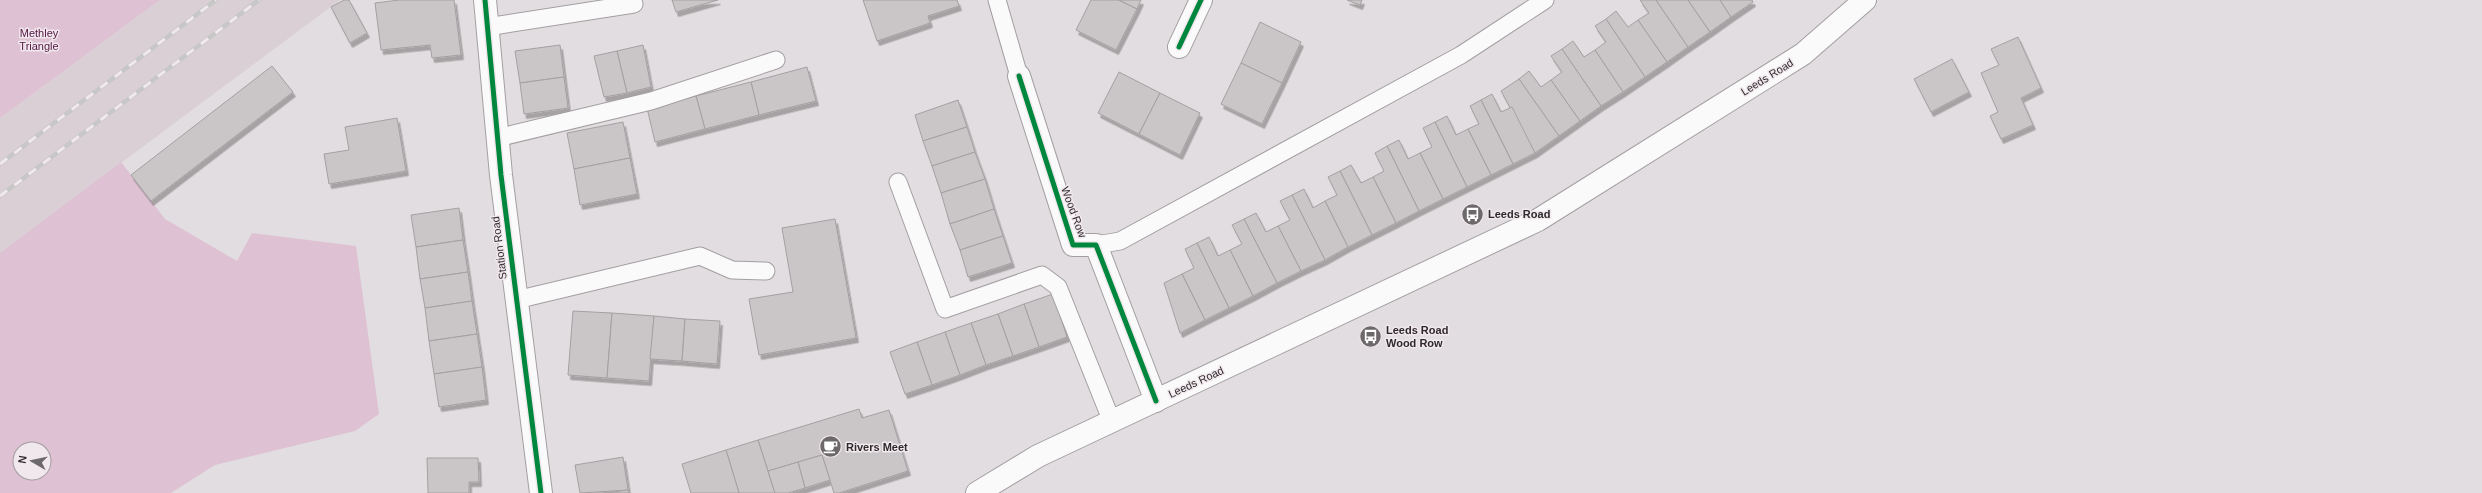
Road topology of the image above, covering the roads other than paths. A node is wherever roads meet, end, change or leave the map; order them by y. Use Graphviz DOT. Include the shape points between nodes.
graph roads {
  1 [pos="485,0"];
  2 [pos="997,0"];
  3 [pos="1201,0"];
  4 [pos="1545,0"];
  5 [pos="1865,0"];
  6 [pos="634,4"];
  7 [pos="487,27"];
  8 [pos="1179,47"];
  9 [pos="776,60"];
  10 [pos="1019,76"];
  11 [pos="497,138"];
  12 [pos="898,182"];
  13 [pos="1096,245"];
  14 [pos="766,271"];
  15 [pos="516,300"];
  16 [pos="1156,400"];
  17 [pos="1112,422"];
  18 [pos="541,493"];
  19 [pos="977,493"];
  1 -- 7 [label="main road, Station Road"];
  2 -- 10 [label="lane"];
  3 -- 8 [label="main road"];
  4 -- 13 [label="lane" via="1454,59 1120,241"];
  5 -- 16 [label="main road, Leeds Road" via="1803,54 1538,220"];
  6 -- 7 [label="lane"];
  7 -- 11 [label="main road, Station Road"];
  9 -- 11 [label="lane" via="651,101"];
  10 -- 13 [label="main road, Wood Row" via="1073,245"];
  11 -- 15 [label="main road, Station Road"];
  12 -- 17 [label="lane" via="945,309 1042,275 1058,287"];
  13 -- 16 [label="main road, Wood Row"];
  14 -- 15 [label="lane" via="732,270 700,256"];
  15 -- 18 [label="main road, Station Road"];
  16 -- 17 [label="main road, Leeds Road"];
  17 -- 19 [label="main road, Leeds Road" via="1038,456"];
}
